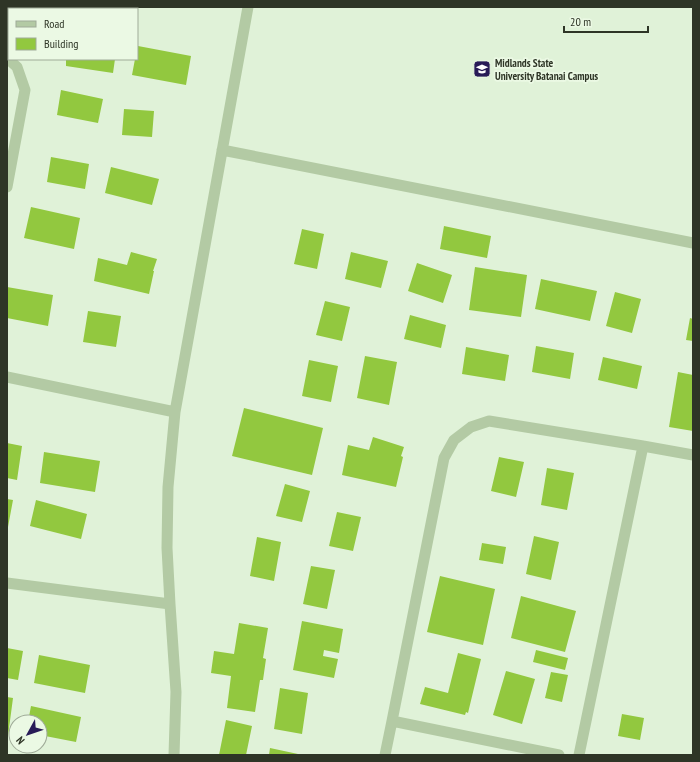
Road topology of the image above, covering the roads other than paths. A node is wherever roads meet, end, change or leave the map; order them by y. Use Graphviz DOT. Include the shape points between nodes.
graph roads {
  1 [pos="248,7"];
  2 [pos="9,60"];
  3 [pos="222,150"];
  4 [pos="8,181"];
  5 [pos="693,243"];
  6 [pos="7,377"];
  7 [pos="175,412"];
  8 [pos="643,446"];
  9 [pos="693,456"];
  10 [pos="7,583"];
  11 [pos="170,604"];
  12 [pos="392,721"];
  13 [pos="174,755"];
  14 [pos="385,755"];
  15 [pos="559,755"];
  16 [pos="579,755"];
  1 -- 3 [label="street"];
  2 -- 4 [label="street" via="17,67 25,90"];
  3 -- 5 [label="street"];
  3 -- 7 [label="street"];
  6 -- 7 [label="street"];
  7 -- 11 [label="street" via="168,487 167,548"];
  8 -- 9 [label="street"];
  8 -- 12 [label="street" via="489,421 471,427 454,440 444,458"];
  8 -- 16 [label="street"];
  10 -- 11 [label="street"];
  11 -- 13 [label="street" via="176,692"];
  12 -- 14 [label="street"];
  12 -- 15 [label="street"];
}
